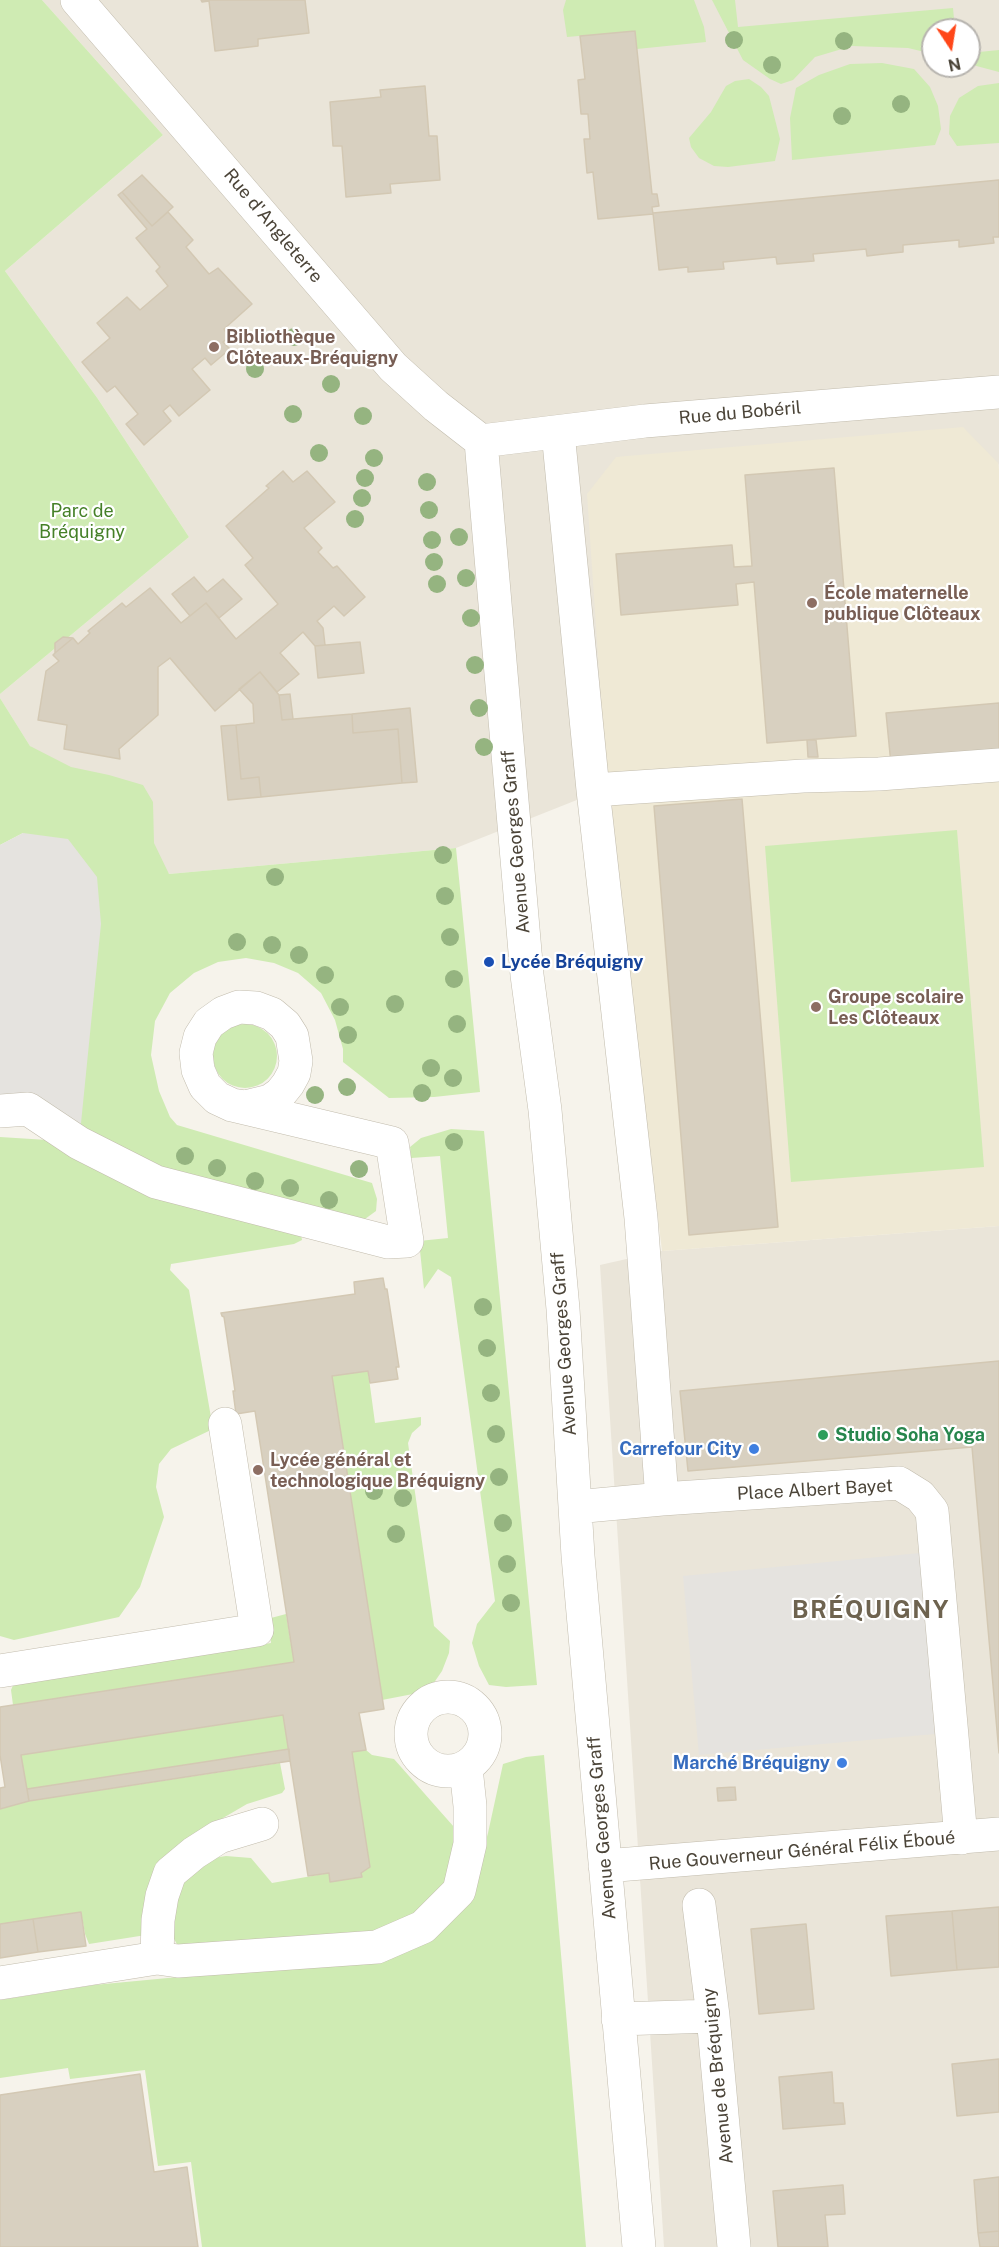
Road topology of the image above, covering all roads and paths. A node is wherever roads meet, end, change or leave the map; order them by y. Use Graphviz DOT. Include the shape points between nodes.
graph roads {
  1 [pos="77,0"];
  2 [pos="999,392"];
  3 [pos="558,432"];
  4 [pos="481,441"];
  5 [pos="999,765"];
  6 [pos="593,790"];
  7 [pos="232,1105"];
  8 [pos="0,1111"];
  9 [pos="225,1424"];
  10 [pos="662,1499"];
  11 [pos="575,1507"];
  12 [pos="0,1671"];
  13 [pos="466,1767"];
  14 [pos="262,1824"];
  15 [pos="999,1834"];
  16 [pos="961,1838"];
  17 [pos="605,1866"];
  18 [pos="699,1905"];
  19 [pos="157,1958"];
  20 [pos="0,1983"];
  21 [pos="713,2016"];
  22 [pos="618,2019"];
  23 [pos="639,2247"];
  24 [pos="734,2247"];
  1 -- 4 [label="street, Rue d'Angleterre" via="393,367"];
  2 -- 3 [label="street, Rue du Bobéril" via="645,421"];
  3 -- 4 [label="street, Rue du Bobéril"];
  3 -- 6 [label="street"];
  4 -- 11 [label="street, Avenue Georges Graff" via="527,975 545,1110"];
  5 -- 6 [label="street"];
  6 -- 10 [label="street" via="641,1218"];
  7 -- 8 [label="street" via="392,1143 407,1241 388,1242 156,1182 79,1143 28,1109"];
  9 -- 12 [label="street" via="258,1630"];
  10 -- 11 [label="street, Place Albert Bayet"];
  10 -- 16 [label="street, Place Albert Bayet" via="899,1484 920,1496 932,1511"];
  11 -- 17 [label="street, Avenue Georges Graff"];
  13 -- 19 [label="street" via="470,1844 459,1891 423,1927 377,1947 178,1961"];
  14 -- 19 [label="street" via="219,1837 170,1873 158,1920"];
  15 -- 16 [label="street, Rue Gouverneur Général Félix Éboué"];
  16 -- 17 [label="street, Rue Gouverneur Général Félix Éboué"];
  17 -- 22 [label="street, Avenue Georges Graff"];
  18 -- 21 [label="street, Avenue de Bréquigny"];
  19 -- 20 [label="street"];
  21 -- 22 [label="street"];
  21 -- 24 [label="street, Avenue de Bréquigny"];
  22 -- 23 [label="street, Avenue Georges Graff"];
}
